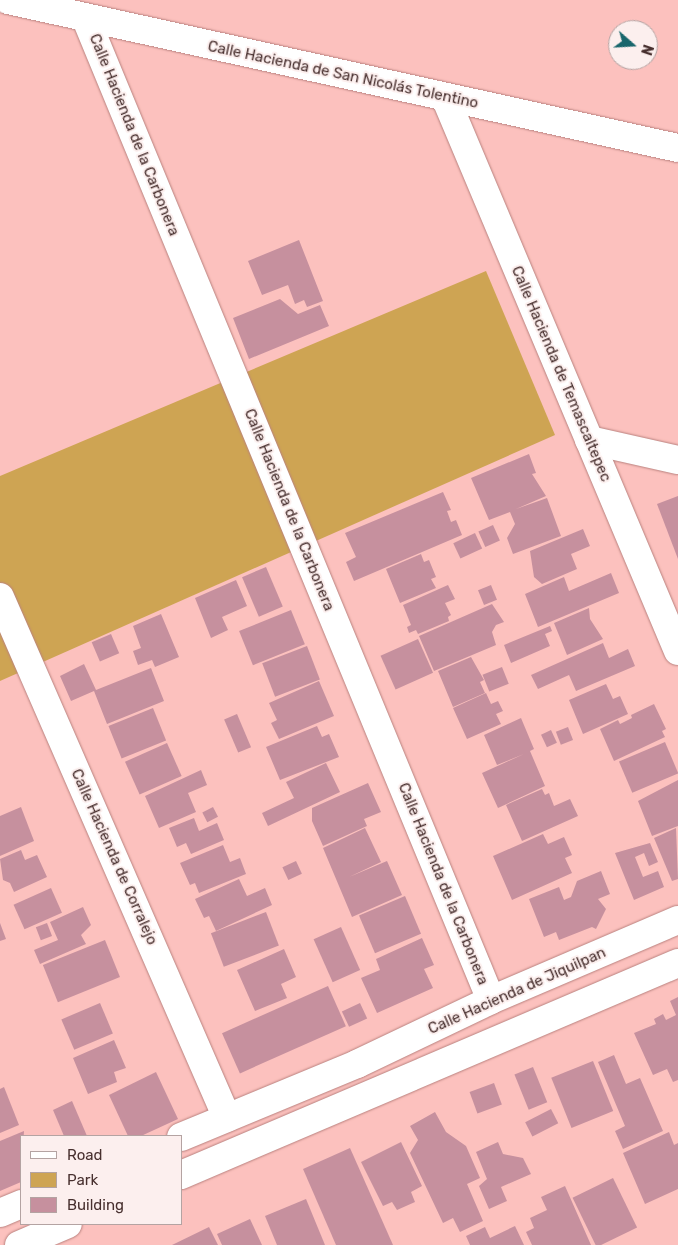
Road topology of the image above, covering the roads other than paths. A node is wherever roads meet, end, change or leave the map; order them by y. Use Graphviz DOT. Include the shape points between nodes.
graph roads {
  1 [pos="8,0"];
  2 [pos="86,19"];
  3 [pos="445,97"];
  4 [pos="678,148"];
  5 [pos="589,440"];
  6 [pos="678,460"];
  7 [pos="0,597"];
  8 [pos="678,651"];
  9 [pos="678,920"];
  10 [pos="678,963"];
  11 [pos="491,1000"];
  12 [pos="357,1064"];
  13 [pos="371,1094"];
  14 [pos="227,1118"];
  15 [pos="182,1137"];
  16 [pos="182,1175"];
  17 [pos="20,1204"];
  18 [pos="0,1214"];
  19 [pos="66,1225"];
  20 [pos="19,1245"];
  1 -- 2 [label="street, Calle Hacienda de San Nicolás Tolentino"];
  2 -- 3 [label="street, Calle Hacienda de San Nicolás Tolentino"];
  2 -- 11 [label="street, Calle Hacienda de la Carbonera"];
  3 -- 4 [label="street, Calle Hacienda de San Nicolás Tolentino"];
  3 -- 5 [label="street, Calle Hacienda de Temascaltepec"];
  5 -- 6 [label="street"];
  5 -- 8 [label="street, Calle Hacienda de Temascaltepec"];
  7 -- 14 [label="street, Calle Hacienda de Corralejo"];
  9 -- 11 [label="street, Calle Hacienda de Jiquilpan"];
  10 -- 13 [label="street"];
  11 -- 12 [label="street, Calle Hacienda de Jiquilpan"];
  12 -- 13 [label="street"];
  12 -- 14 [label="street, Calle Hacienda de Jiquilpan"];
  13 -- 16 [label="street"];
  14 -- 15 [label="street, Calle Hacienda de Jiquilpan"];
  17 -- 18 [label="street"];
  19 -- 20 [label="street"];
}
